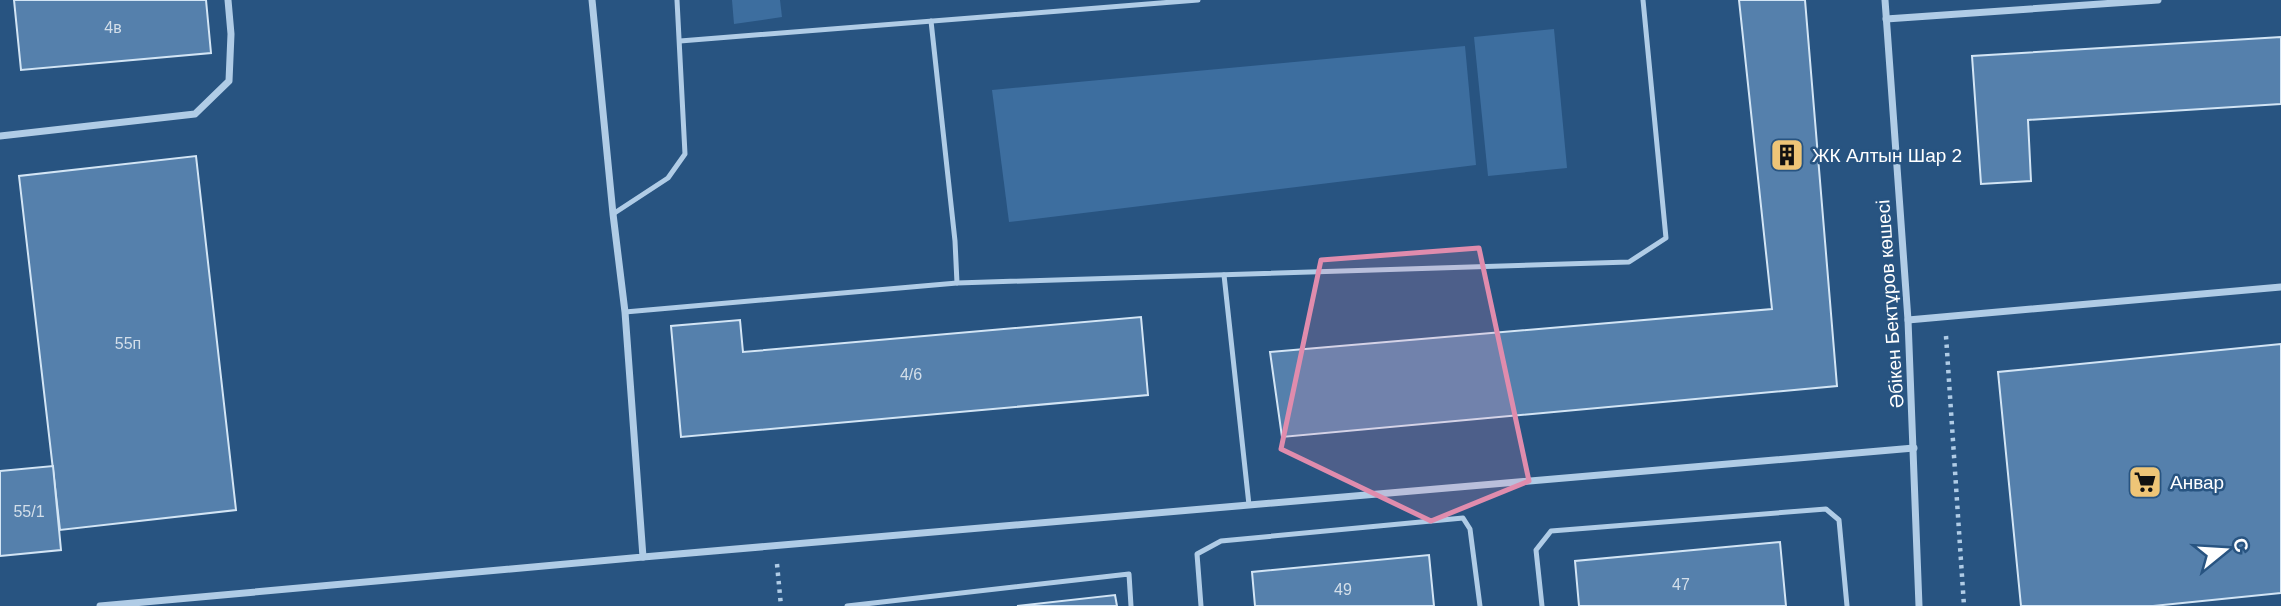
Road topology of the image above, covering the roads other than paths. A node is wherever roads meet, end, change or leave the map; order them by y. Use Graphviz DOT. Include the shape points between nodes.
graph roads {
  1 [pos="228,0"];
  2 [pos="592,0"];
  3 [pos="677,0"];
  4 [pos="1198,0"];
  5 [pos="1643,0"];
  6 [pos="1885,0"];
  7 [pos="2158,0"];
  8 [pos="1886,19"];
  9 [pos="931,21"];
  10 [pos="680,41"];
  11 [pos="0,136"];
  12 [pos="613,214"];
  13 [pos="1224,275"];
  14 [pos="957,284"];
  15 [pos="2281,287"];
  16 [pos="625,312"];
  17 [pos="1908,320"];
  18 [pos="1914,448"];
  19 [pos="1249,505"];
  20 [pos="643,557"];
  21 [pos="100,606"];
  22 [pos="847,606"];
  23 [pos="1131,606"];
  24 [pos="1201,606"];
  25 [pos="1480,606"];
  26 [pos="1542,606"];
  27 [pos="1847,606"];
  28 [pos="1919,606"];
  1 -- 11 [label="street" via="232,34 229,81 195,114"];
  2 -- 12 [label="street"];
  3 -- 10 [label="lane"];
  4 -- 9 [label="lane"];
  5 -- 13 [label="lane" via="1666,238 1629,262"];
  6 -- 8 [label="street, Әбікен Бектұров көшесі"];
  7 -- 8 [label="street"];
  8 -- 17 [label="street, Әбікен Бектұров көшесі"];
  9 -- 10 [label="lane"];
  9 -- 14 [label="lane"];
  10 -- 12 [label="lane" via="685,154 668,178"];
  12 -- 16 [label="street"];
  13 -- 14 [label="lane"];
  13 -- 19 [label="lane"];
  14 -- 16 [label="lane"];
  15 -- 17 [label="street"];
  16 -- 20 [label="street"];
  17 -- 18 [label="street, Әбікен Бектұров көшесі"];
  18 -- 19 [label="street"];
  18 -- 28 [label="street, Әбікен Бектұров көшесі"];
  19 -- 20 [label="street"];
  20 -- 21 [label="street"];
  22 -- 23 [label="lane" via="1129,574"];
  24 -- 25 [label="lane" via="1197,554 1222,541 1463,518 1470,529"];
  26 -- 27 [label="lane" via="1536,550 1551,531 1826,509 1839,520"];
}
